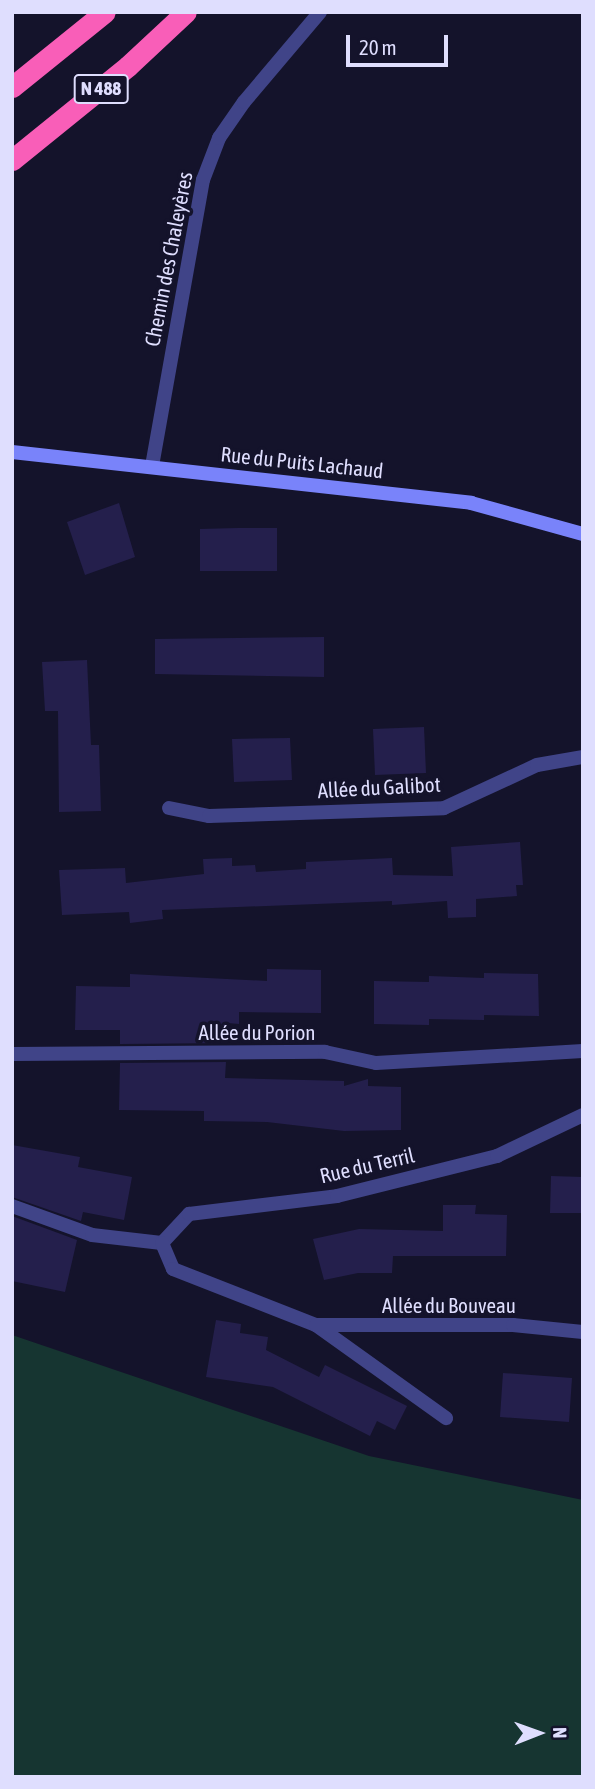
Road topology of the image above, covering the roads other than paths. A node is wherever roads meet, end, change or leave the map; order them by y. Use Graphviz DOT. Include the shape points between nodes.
graph roads {
  1 [pos="105,12"];
  2 [pos="186,12"];
  3 [pos="320,12"];
  4 [pos="12,87"];
  5 [pos="12,160"];
  6 [pos="12,452"];
  7 [pos="152,466"];
  8 [pos="583,534"];
  9 [pos="583,757"];
  10 [pos="169,808"];
  11 [pos="583,1051"];
  12 [pos="12,1054"];
  13 [pos="583,1115"];
  14 [pos="12,1206"];
  15 [pos="162,1243"];
  16 [pos="316,1325"];
  17 [pos="583,1332"];
  18 [pos="446,1418"];
  1 -- 4 [label="highway, N 488"];
  2 -- 5 [label="highway, N 488" via="128,66"];
  3 -- 7 [label="street, Chemin des Chaleyères" via="244,102 219,138 203,180"];
  6 -- 7 [label="street, Rue du Puits Lachaud"];
  7 -- 8 [label="street, Rue du Puits Lachaud" via="471,503"];
  9 -- 10 [label="street, Allée du Galibot" via="537,765 444,807 209,816"];
  11 -- 12 [label="street, Allée du Porion" via="376,1063 325,1052"];
  13 -- 15 [label="street, Rue du Terril" via="497,1156 337,1196 189,1214"];
  14 -- 15 [label="street" via="92,1236"];
  15 -- 16 [label="street, Allée du Bouveau" via="173,1269"];
  16 -- 17 [label="street, Allée du Bouveau" via="513,1325"];
  16 -- 18 [label="street, Allée du Bouveau"];
}
